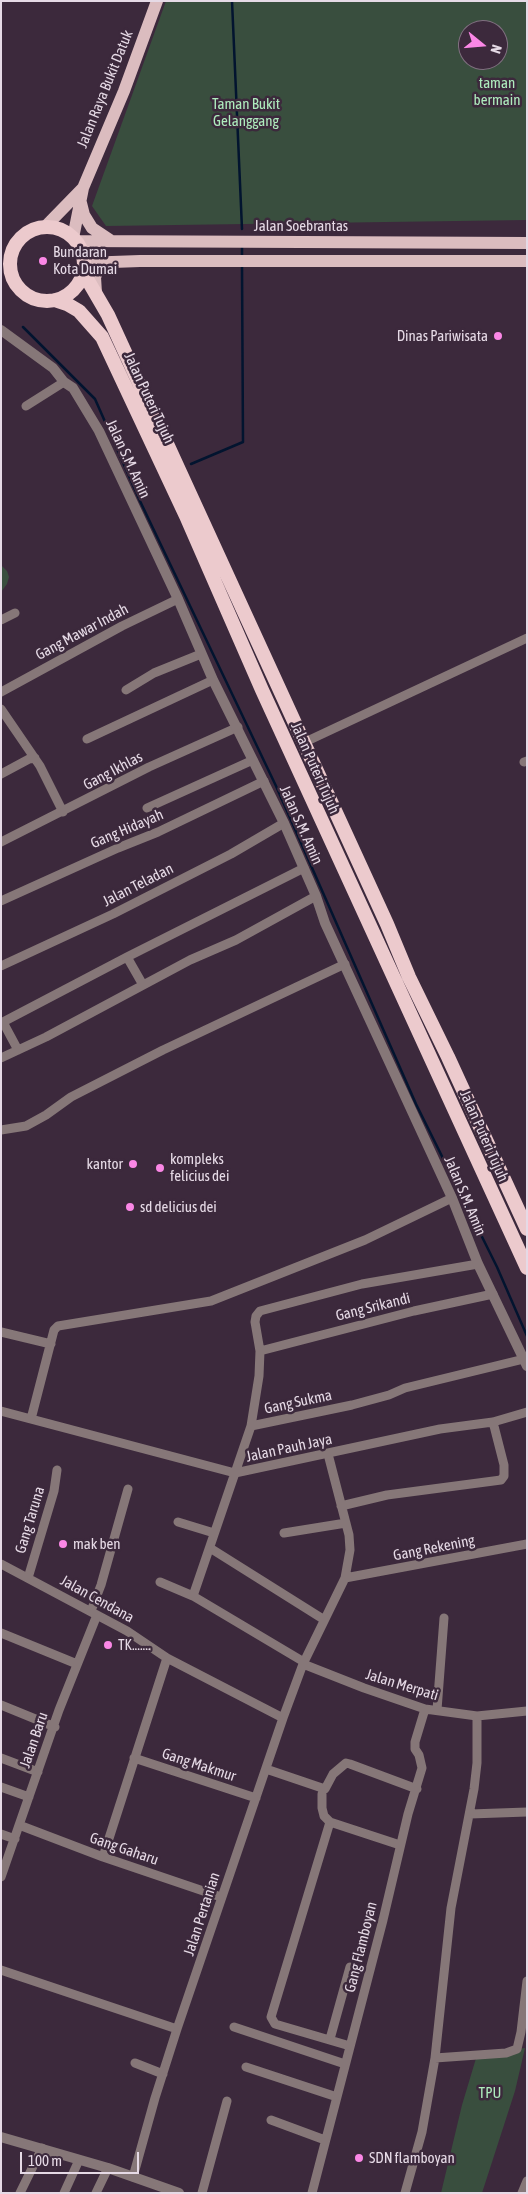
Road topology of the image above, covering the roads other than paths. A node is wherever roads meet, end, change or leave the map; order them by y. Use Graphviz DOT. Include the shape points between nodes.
graph roads {
  1 [pos="157,1"];
  2 [pos="82,194"];
  3 [pos="45,227"];
  4 [pos="74,239"];
  5 [pos="110,240"];
  6 [pos="17,241"];
  7 [pos="436,243"];
  8 [pos="527,243"];
  9 [pos="1,246"];
  10 [pos="435,260"];
  11 [pos="527,261"];
  12 [pos="104,263"];
  13 [pos="83,268"];
  14 [pos="8,283"];
  15 [pos="96,293"];
  16 [pos="55,300"];
  17 [pos="1,330"];
  18 [pos="64,382"];
  19 [pos="26,406"];
  20 [pos="178,599"];
  21 [pos="15,613"];
  22 [pos="1,620"];
  23 [pos="527,638"];
  24 [pos="201,654"];
  25 [pos="213,680"];
  26 [pos="126,690"];
  27 [pos="1,692"];
  28 [pos="1,709"];
  29 [pos="238,726"];
  30 [pos="87,739"];
  31 [pos="303,743"];
  32 [pos="34,758"];
  33 [pos="253,760"];
  34 [pos="1,774"];
  35 [pos="264,781"];
  36 [pos="147,808"];
  37 [pos="63,812"];
  38 [pos="284,823"];
  39 [pos="1,842"];
  40 [pos="304,868"];
  41 [pos="316,896"];
  42 [pos="1,901"];
  43 [pos="127,957"];
  44 [pos="345,964"];
  45 [pos="1,966"];
  46 [pos="143,985"];
  47 [pos="2,1023"];
  48 [pos="18,1050"];
  49 [pos="1,1058"];
  50 [pos="1,1130"];
  51 [pos="452,1198"];
  52 [pos="527,1229"];
  53 [pos="478,1264"];
  54 [pos="527,1268"];
  55 [pos="493,1294"];
  56 [pos="1,1332"];
  57 [pos="51,1344"];
  58 [pos="260,1350"];
  59 [pos="525,1363"];
  60 [pos="1,1411"];
  61 [pos="527,1412"];
  62 [pos="31,1419"];
  63 [pos="493,1422"];
  64 [pos="251,1426"];
  65 [pos="328,1454"];
  66 [pos="57,1470"];
  67 [pos="235,1473"];
  68 [pos="128,1490"];
  69 [pos="340,1506"];
  70 [pos="178,1522"];
  71 [pos="346,1523"];
  72 [pos="214,1533"];
  73 [pos="284,1534"];
  74 [pos="527,1544"];
  75 [pos="210,1548"];
  76 [pos="1,1564"];
  77 [pos="28,1578"];
  78 [pos="346,1578"];
  79 [pos="160,1582"];
  80 [pos="193,1596"];
  81 [pos="94,1613"];
  82 [pos="444,1618"];
  83 [pos="324,1619"];
  84 [pos="1,1632"];
  85 [pos="167,1658"];
  86 [pos="304,1663"];
  87 [pos="77,1664"];
  88 [pos="1,1705"];
  89 [pos="425,1709"];
  90 [pos="437,1710"];
  91 [pos="527,1711"];
  92 [pos="477,1716"];
  93 [pos="283,1718"];
  94 [pos="55,1727"];
  95 [pos="1,1758"];
  96 [pos="134,1758"];
  97 [pos="266,1769"];
  98 [pos="38,1772"];
  99 [pos="1,1787"];
  100 [pos="417,1789"];
  101 [pos="323,1792"];
  102 [pos="29,1797"];
  103 [pos="256,1798"];
  104 [pos="527,1812"];
  105 [pos="470,1814"];
  106 [pos="330,1822"];
  107 [pos="19,1825"];
  108 [pos="1,1834"];
  109 [pos="15,1839"];
  110 [pos="400,1845"];
  111 [pos="102,1857"];
  112 [pos="4,1860"];
  113 [pos="1,1877"];
  114 [pos="221,1897"];
  115 [pos="350,1967"];
  116 [pos="1,1970"];
  117 [pos="527,1980"];
  118 [pos="234,2027"];
  119 [pos="177,2029"];
  120 [pos="330,2040"];
  121 [pos="350,2046"];
  122 [pos="435,2058"];
  123 [pos="135,2063"];
  124 [pos="345,2064"];
  125 [pos="246,2067"];
  126 [pos="163,2074"];
  127 [pos="337,2097"];
  128 [pos="227,2101"];
  129 [pos="271,2120"];
  130 [pos="1,2137"];
  131 [pos="325,2140"];
  132 [pos="42,2148"];
  133 [pos="80,2160"];
  134 [pos="108,2168"];
  135 [pos="133,2177"];
  136 [pos="527,2181"];
  137 [pos="174,2192"];
  138 [pos="20,2193"];
  139 [pos="64,2193"];
  140 [pos="96,2193"];
  141 [pos="202,2193"];
  142 [pos="312,2193"];
  143 [pos="405,2193"];
  144 [pos="522,2193"];
  1 -- 2 [label="main road, Jalan Raya Bukit Datuk"];
  2 -- 3 [label="main road, Jalan Raya Bukit Datuk"];
  2 -- 4 [label="main road, Jalan Raya Bukit Datuk"];
  2 -- 5 [label="main road" via="84,215 92,228"];
  3 -- 4 [label="highway" via="65,232"];
  3 -- 6 [label="highway" via="30,231"];
  4 -- 5 [label="main road, Jalan Soebrantas"];
  4 -- 13 [label="highway" via="82,251"];
  5 -- 7 [label="main road, Jalan Soebrantas"];
  6 -- 9 [label="highway"];
  6 -- 14 [label="highway" via="12,251"];
  7 -- 8 [label="main road, Jalan Soebrantas"];
  7 -- 10 [label="main road"];
  10 -- 11 [label="main road"];
  10 -- 12 [label="main road"];
  12 -- 13 [label="main road"];
  12 -- 15 [label="main road" via="95,277"];
  13 -- 15 [label="highway, Jalan Puteri Tujuh"];
  13 -- 16 [label="highway" via="73,290"];
  14 -- 16 [label="highway" via="31,298"];
  15 -- 31 [label="highway, Jalan Puteri Tujuh"];
  16 -- 54 [label="highway, Jalan Puteri Tujuh" via="79,311 106,345"];
  17 -- 18 [label="street, Jalan S.M. Amin" via="53,368"];
  18 -- 19 [label="street"];
  18 -- 20 [label="street, Jalan S.M. Amin" via="74,388 99,431"];
  20 -- 24 [label="street, Jalan S.M. Amin"];
  20 -- 27 [label="street, Gang Mawar Indah" via="113,630"];
  21 -- 22 [label="street"];
  23 -- 31 [label="street"];
  24 -- 25 [label="street, Jalan S.M. Amin"];
  24 -- 26 [label="street" via="154,673"];
  25 -- 29 [label="street, Jalan S.M. Amin"];
  25 -- 30 [label="street"];
  28 -- 32 [label="street"];
  29 -- 33 [label="street, Jalan S.M. Amin"];
  29 -- 37 [label="street, Gang Ikhlas"];
  31 -- 52 [label="highway, Jalan Puteri Tujuh" via="387,924 408,977"];
  32 -- 34 [label="street"];
  32 -- 37 [label="street"];
  33 -- 35 [label="street, Jalan S.M. Amin"];
  33 -- 36 [label="street"];
  35 -- 38 [label="street, Jalan S.M. Amin"];
  35 -- 42 [label="street, Gang Hidayah"];
  37 -- 39 [label="street, Gang Ikhlas"];
  38 -- 40 [label="street, Jalan S.M. Amin"];
  38 -- 45 [label="street, Jalan Teladan" via="122,910"];
  40 -- 41 [label="street, Jalan S.M. Amin"];
  40 -- 43 [label="street"];
  41 -- 44 [label="street, Jalan S.M. Amin"];
  41 -- 46 [label="street" via="236,940"];
  43 -- 46 [label="street"];
  43 -- 47 [label="street"];
  44 -- 50 [label="street" via="71,1096 26,1126"];
  44 -- 51 [label="street, Jalan S.M. Amin"];
  46 -- 48 [label="street"];
  47 -- 48 [label="street"];
  48 -- 49 [label="street"];
  51 -- 53 [label="street, Jalan S.M. Amin"];
  51 -- 57 [label="street" via="365,1240 210,1301 58,1326"];
  53 -- 55 [label="street, Jalan S.M. Amin"];
  53 -- 58 [label="street" via="362,1284 270,1308 256,1316"];
  55 -- 58 [label="street, Gang Srikandi"];
  55 -- 59 [label="street, Jalan S.M. Amin"];
  56 -- 57 [label="street"];
  57 -- 62 [label="street"];
  58 -- 64 [label="street"];
  59 -- 64 [label="street, Gang Sukma" via="405,1388 352,1405"];
  60 -- 62 [label="street, Jalan Pauh Jaya"];
  61 -- 63 [label="street, Jalan Pauh Jaya"];
  62 -- 67 [label="street, Jalan Pauh Jaya"];
  63 -- 65 [label="street, Jalan Pauh Jaya" via="440,1429"];
  63 -- 69 [label="street" via="504,1465 501,1480 387,1495"];
  64 -- 67 [label="street, Gang Sukma"];
  65 -- 67 [label="street, Jalan Pauh Jaya"];
  65 -- 69 [label="street"];
  66 -- 77 [label="street, Gang Taruna" via="54,1491"];
  67 -- 72 [label="street, Gang Sukma"];
  68 -- 81 [label="street, Jalan Baru"];
  69 -- 71 [label="street"];
  70 -- 72 [label="street"];
  71 -- 73 [label="street"];
  71 -- 78 [label="street" via="350,1550"];
  72 -- 75 [label="street, Gang Sukma"];
  74 -- 78 [label="street, Gang Rekening"];
  75 -- 80 [label="street, Gang Sukma"];
  75 -- 83 [label="street"];
  76 -- 77 [label="street, Jalan Cendana"];
  77 -- 81 [label="street, Jalan Cendana"];
  78 -- 83 [label="street, Jalan Pertanian"];
  79 -- 80 [label="street, Jalan Merpati"];
  80 -- 86 [label="street, Jalan Merpati"];
  81 -- 85 [label="street, Jalan Cendana"];
  81 -- 87 [label="street, Jalan Baru"];
  82 -- 90 [label="street"];
  83 -- 86 [label="street, Jalan Pertanian"];
  84 -- 87 [label="street"];
  85 -- 93 [label="street, Jalan Cendana"];
  85 -- 96 [label="street"];
  86 -- 89 [label="street, Jalan Merpati"];
  86 -- 93 [label="street, Jalan Pertanian"];
  87 -- 94 [label="street, Jalan Baru"];
  88 -- 94 [label="street"];
  89 -- 90 [label="street, Jalan Merpati"];
  89 -- 100 [label="street, Gang Flamboyan" via="415,1742 422,1768"];
  90 -- 92 [label="street, Jalan Merpati"];
  91 -- 92 [label="street, Jalan Merpati"];
  92 -- 105 [label="street" via="477,1763"];
  93 -- 97 [label="street, Jalan Pertanian"];
  94 -- 98 [label="street, Jalan Baru"];
  95 -- 98 [label="street"];
  96 -- 103 [label="street, Gang Makmur"];
  96 -- 111 [label="street"];
  97 -- 101 [label="street"];
  97 -- 103 [label="street, Jalan Pertanian"];
  98 -- 102 [label="street, Jalan Baru"];
  99 -- 102 [label="street"];
  100 -- 101 [label="street" via="346,1763 333,1774"];
  100 -- 110 [label="street, Gang Flamboyan"];
  101 -- 106 [label="street" via="322,1808"];
  102 -- 107 [label="street, Jalan Baru"];
  103 -- 114 [label="street, Jalan Pertanian"];
  104 -- 105 [label="street"];
  105 -- 122 [label="street" via="451,1908"];
  106 -- 110 [label="street"];
  106 -- 120 [label="street" via="271,2017 275,2024"];
  107 -- 109 [label="street, Jalan Baru"];
  107 -- 111 [label="street, Gang Gaharu"];
  108 -- 109 [label="street"];
  109 -- 112 [label="street, Jalan Baru"];
  110 -- 121 [label="street, Gang Flamboyan" via="384,1920"];
  111 -- 114 [label="street, Gang Gaharu"];
  112 -- 113 [label="street, Jalan Baru"];
  114 -- 119 [label="street, Jalan Pertanian"];
  115 -- 120 [label="street"];
  116 -- 119 [label="street"];
  117 -- 122 [label="street" via="517,2049 488,2055"];
  118 -- 124 [label="street"];
  119 -- 126 [label="street, Jalan Pertanian"];
  120 -- 121 [label="street"];
  121 -- 124 [label="street, Gang Flamboyan"];
  122 -- 143 [label="street" via="422,2132"];
  123 -- 126 [label="street"];
  124 -- 127 [label="street, Gang Flamboyan"];
  125 -- 127 [label="street"];
  126 -- 135 [label="street, Jalan Pertanian"];
  127 -- 131 [label="street, Gang Flamboyan"];
  128 -- 141 [label="street"];
  129 -- 131 [label="street"];
  130 -- 132 [label="street"];
  131 -- 142 [label="street, Gang Flamboyan"];
  132 -- 133 [label="street"];
  132 -- 138 [label="street"];
  133 -- 134 [label="street"];
  133 -- 139 [label="street"];
  134 -- 135 [label="street"];
  134 -- 140 [label="street"];
  135 -- 137 [label="street"];
  136 -- 144 [label="street"];
}
